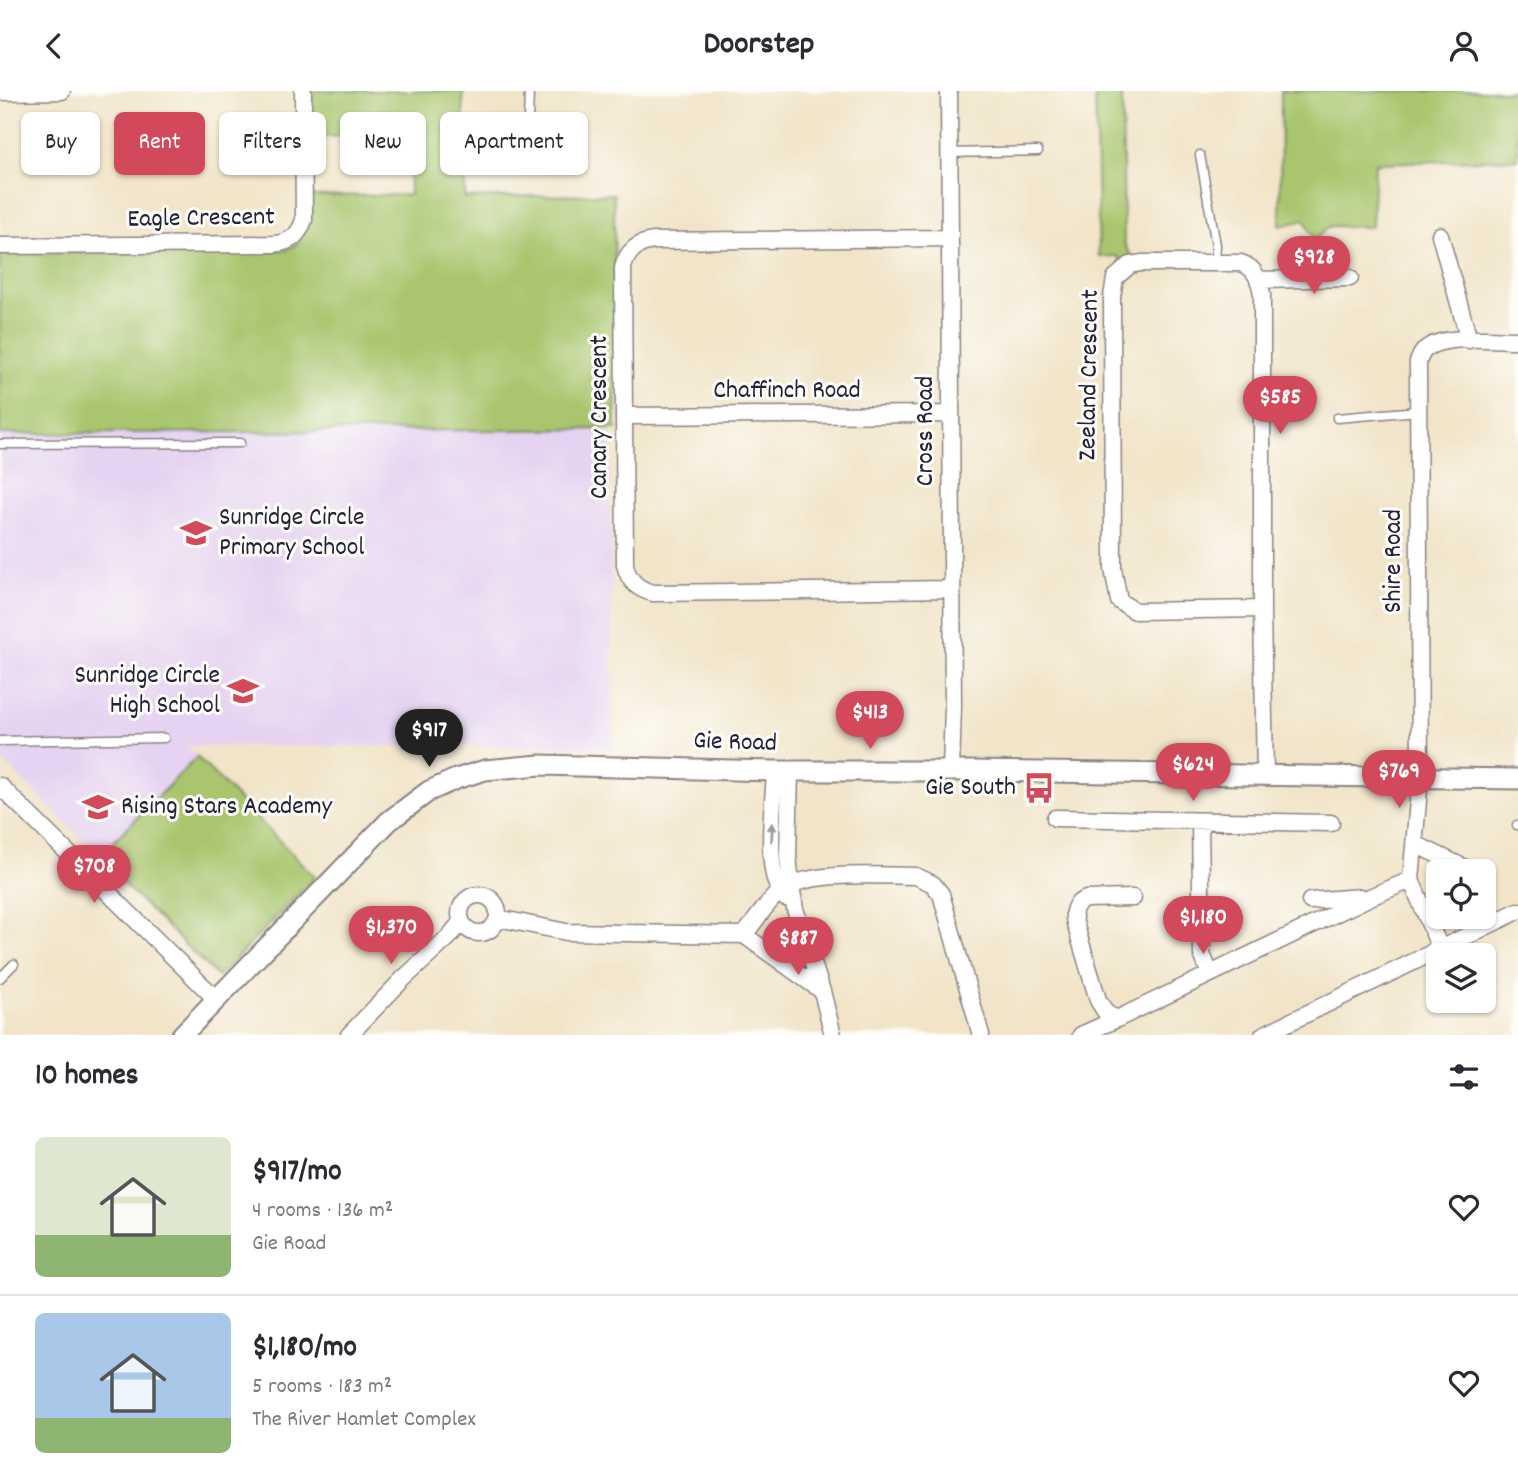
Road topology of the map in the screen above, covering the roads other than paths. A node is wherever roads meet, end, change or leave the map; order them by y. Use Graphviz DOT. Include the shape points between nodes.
graph roads {
  1 [pos="62,91"];
  2 [pos="303,91"];
  3 [pos="529,91"];
  4 [pos="949,91"];
  5 [pos="0,92"];
  6 [pos="528,112"];
  7 [pos="1038,151"];
  8 [pos="949,153"];
  9 [pos="1200,155"];
  10 [pos="1440,235"];
  11 [pos="948,239"];
  12 [pos="0,246"];
  13 [pos="1215,262"];
  14 [pos="1350,278"];
  15 [pos="1258,280"];
  16 [pos="1469,340"];
  17 [pos="1518,340"];
  18 [pos="1418,411"];
  19 [pos="951,414"];
  20 [pos="624,417"];
  21 [pos="1337,418"];
  22 [pos="240,443"];
  23 [pos="0,444"];
  24 [pos="951,589"];
  25 [pos="1262,609"];
  26 [pos="164,738"];
  27 [pos="0,741"];
  28 [pos="782,771"];
  29 [pos="951,771"];
  30 [pos="1265,776"];
  31 [pos="1420,778"];
  32 [pos="1518,779"];
  33 [pos="0,786"];
  34 [pos="1055,818"];
  35 [pos="1200,821"];
  36 [pos="1331,823"];
  37 [pos="1415,844"];
  38 [pos="1446,859"];
  39 [pos="1411,880"];
  40 [pos="785,889"];
  41 [pos="1370,897"];
  42 [pos="1133,898"];
  43 [pos="1311,901"];
  44 [pos="1518,911"];
  45 [pos="498,918"];
  46 [pos="461,922"];
  47 [pos="744,935"];
  48 [pos="1438,943"];
  49 [pos="1451,943"];
  50 [pos="1426,955"];
  51 [pos="14,964"];
  52 [pos="1210,974"];
  53 [pos="0,978"];
  54 [pos="822,991"];
  55 [pos="215,998"];
  56 [pos="1117,1019"];
  57 [pos="181,1035"];
  58 [pos="349,1035"];
  59 [pos="833,1035"];
  60 [pos="981,1035"];
  61 [pos="1081,1035"];
  62 [pos="1263,1035"];
  1 -- 5 [label="street"];
  2 -- 12 [label="street, Eagle Crescent" via="304,220 298,234 286,242"];
  3 -- 6 [label="lane"];
  4 -- 8 [label="street, Cross Road"];
  7 -- 8 [label="lane"];
  8 -- 11 [label="street, Cross Road"];
  9 -- 13 [label="lane"];
  10 -- 16 [label="street"];
  11 -- 19 [label="street, Cross Road"];
  11 -- 20 [label="street, Canary Crescent" via="641,244 630,252 623,268"];
  13 -- 15 [label="street, Zeeland Crescent" via="1246,265"];
  13 -- 25 [label="street, Zeeland Crescent" via="1135,264 1115,278 1114,585 1119,601 1135,611"];
  14 -- 15 [label="street"];
  15 -- 25 [label="street" via="1262,295"];
  16 -- 17 [label="street"];
  16 -- 18 [label="street, Shire Road" via="1428,347 1418,362"];
  18 -- 21 [label="lane"];
  18 -- 31 [label="street, Shire Road"];
  19 -- 20 [label="street, Chaffinch Road"];
  19 -- 24 [label="street, Cross Road"];
  20 -- 24 [label="street, Canary Crescent" via="625,565 639,589 653,593"];
  22 -- 23 [label="lane"];
  24 -- 29 [label="street, Cross Road"];
  25 -- 30 [label="street"];
  26 -- 27 [label="lane"];
  28 -- 29 [label="street, Gie Road"];
  28 -- 40 [label="street" via="788,856"];
  28 -- 55 [label="street, Gie Road" via="527,765 443,784 389,821"];
  29 -- 30 [label="street, Gie Road"];
  30 -- 31 [label="street, Gie Road"];
  31 -- 32 [label="street, Gie Road"];
  31 -- 37 [label="street, Shire Road"];
  33 -- 55 [label="street"];
  34 -- 35 [label="street"];
  35 -- 36 [label="street"];
  35 -- 52 [label="street" via="1202,954"];
  37 -- 38 [label="street"];
  37 -- 39 [label="street, Shire Road"];
  39 -- 41 [label="street"];
  39 -- 48 [label="street"];
  40 -- 47 [label="street"];
  40 -- 54 [label="street"];
  40 -- 60 [label="street" via="834,875 916,876 933,884 941,894"];
  41 -- 43 [label="street"];
  41 -- 52 [label="street"];
  42 -- 56 [label="street" via="1086,899 1074,911 1098,1000"];
  44 -- 49 [label="street"];
  45 -- 46 [label="street" via="491,929 478,933"];
  45 -- 46 [label="street" via="492,900 480,895 463,903"];
  45 -- 47 [label="street" via="566,932"];
  46 -- 58 [label="street"];
  47 -- 54 [label="street"];
  50 -- 62 [label="street"];
  51 -- 53 [label="lane"];
  52 -- 56 [label="street"];
  54 -- 59 [label="street"];
  55 -- 57 [label="street, Gie Road"];
  56 -- 61 [label="street"];
}
